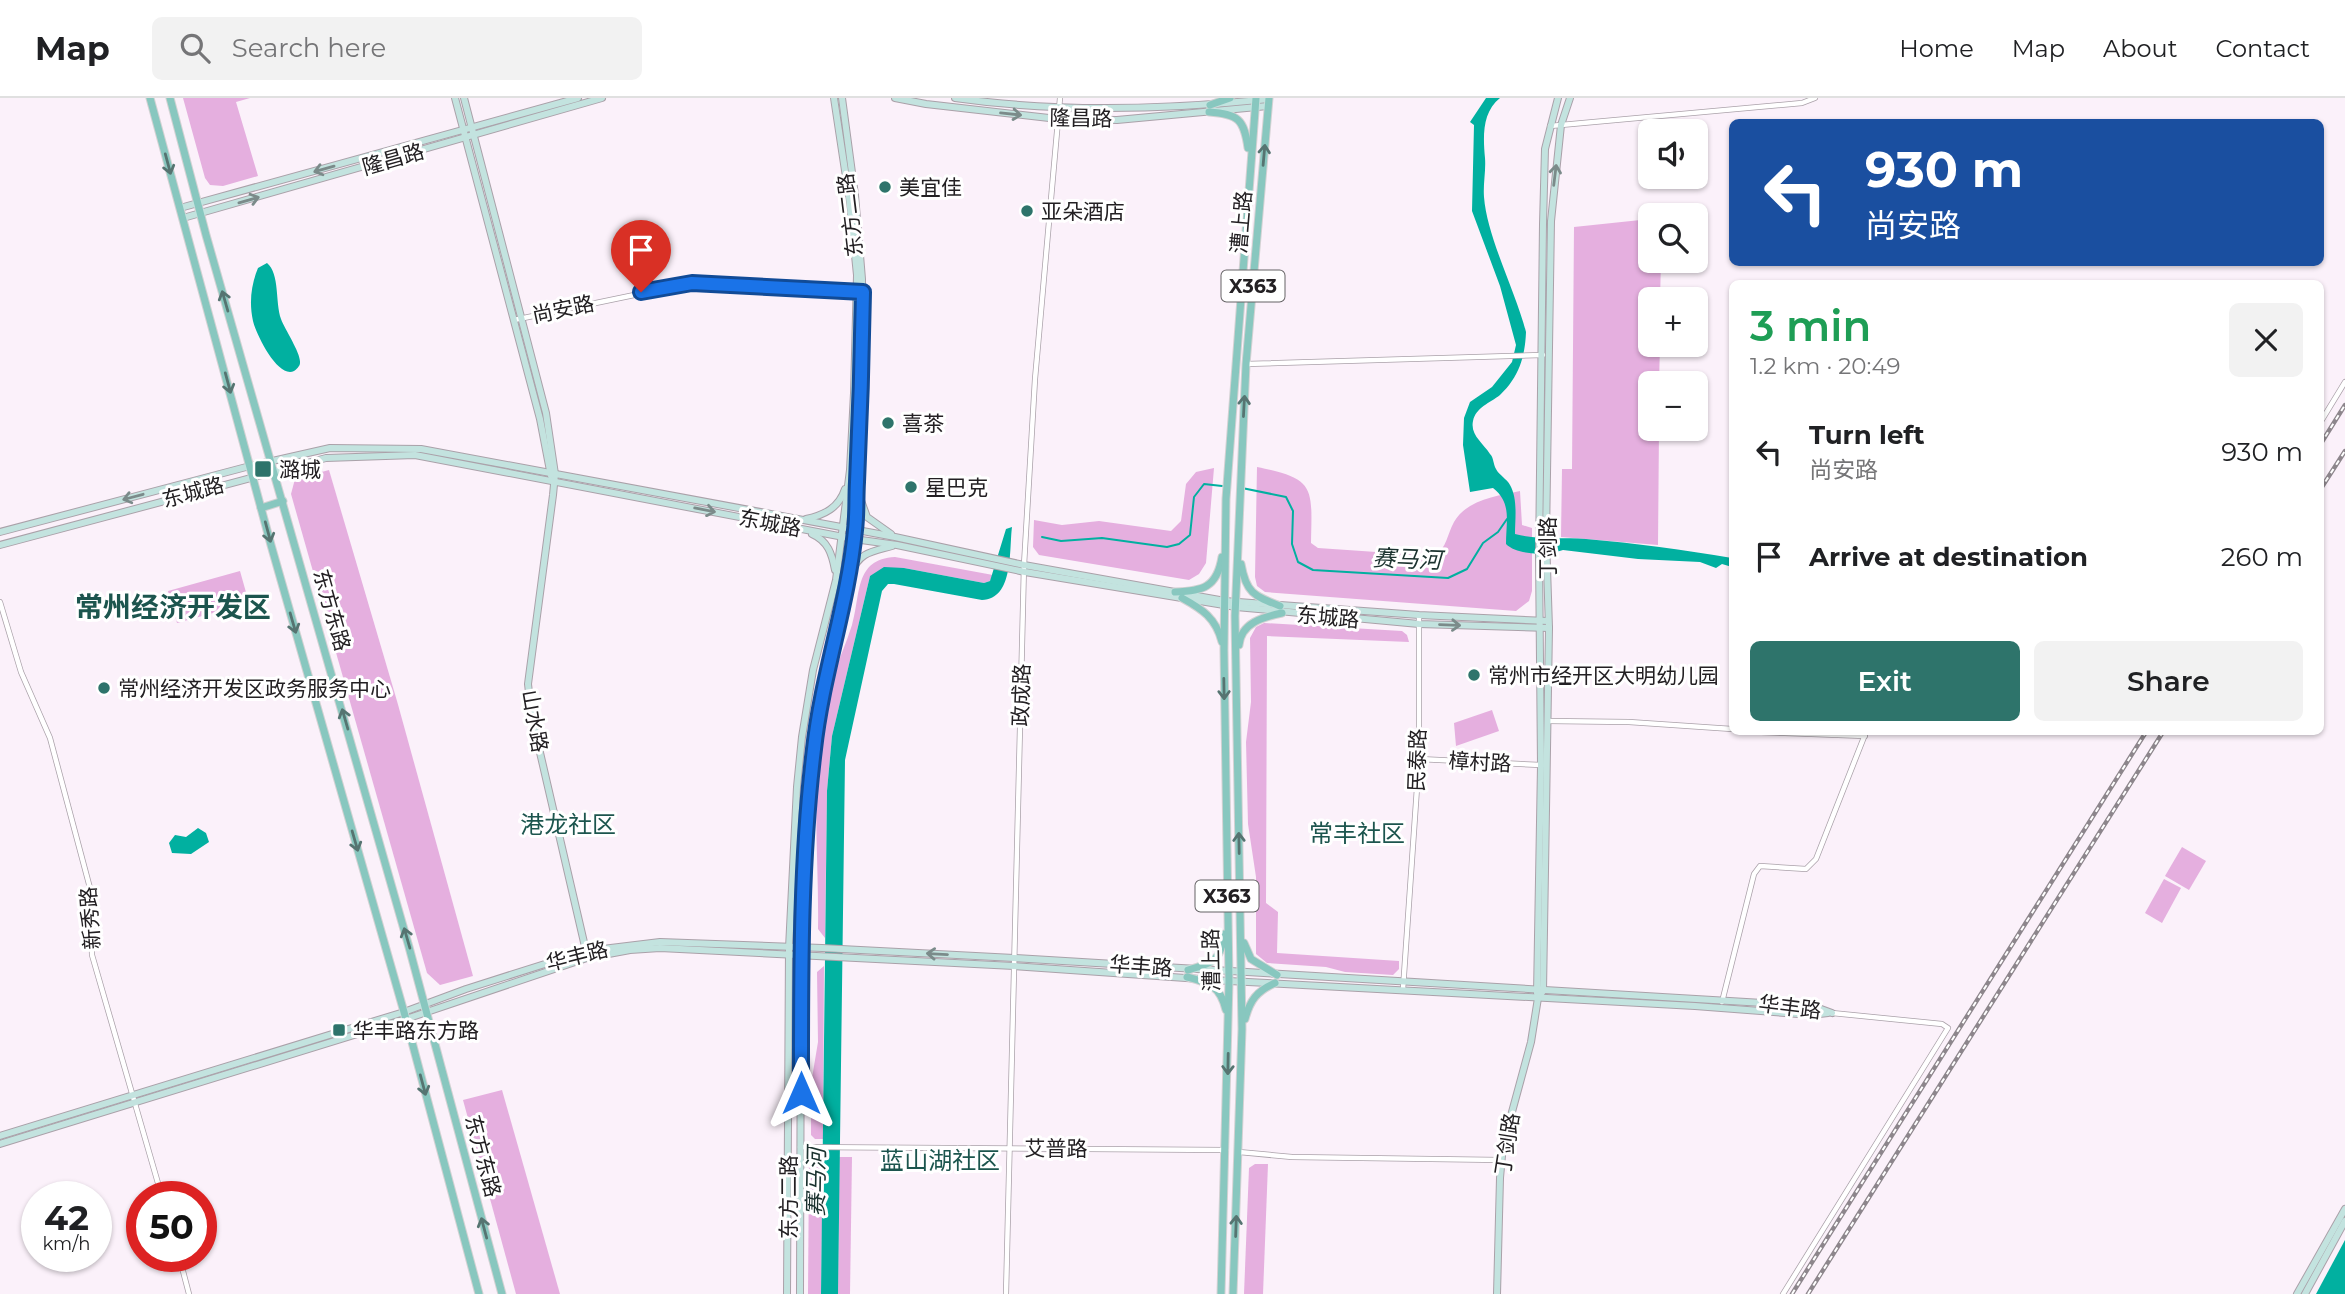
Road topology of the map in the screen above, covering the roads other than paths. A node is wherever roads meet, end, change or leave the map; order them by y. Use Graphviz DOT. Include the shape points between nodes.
graph roads {
  1 [pos="150,98"];
  2 [pos="170,98"];
  3 [pos="455,98"];
  4 [pos="464,98"];
  5 [pos="578,98"];
  6 [pos="601,98"];
  7 [pos="834,98"];
  8 [pos="842,98"];
  9 [pos="895,98"];
  10 [pos="956,98"];
  11 [pos="1060,98"];
  12 [pos="1230,98"];
  13 [pos="1558,98"];
  14 [pos="1570,98"];
  15 [pos="1815,98"];
  16 [pos="1269,101"];
  17 [pos="1255,102"];
  18 [pos="1209,108"];
  19 [pos="1059,109"];
  20 [pos="1058,119"];
  21 [pos="1561,125"];
  22 [pos="1549,127"];
  23 [pos="467,129"];
  24 [pos="469,137"];
  25 [pos="1250,176"];
  26 [pos="197,204"];
  27 [pos="180,208"];
  28 [pos="200,214"];
  29 [pos="183,218"];
  30 [pos="860,292"];
  31 [pos="522,319"];
  32 [pos="514,320"];
  33 [pos="1546,355"];
  34 [pos="1246,364"];
  35 [pos="2345,382"];
  36 [pos="2324,416"];
  37 [pos="270,461"];
  38 [pos="250,466"];
  39 [pos="850,470"];
  40 [pos="273,471"];
  41 [pos="253,476"];
  42 [pos="553,476"];
  43 [pos="857,482"];
  44 [pos="283,501"];
  45 [pos="261,508"];
  46 [pos="800,520"];
  47 [pos="844,527"];
  48 [pos="801,529"];
  49 [pos="1227,529"];
  50 [pos="855,530"];
  51 [pos="0,532"];
  52 [pos="842,537"];
  53 [pos="895,537"];
  54 [pos="854,539"];
  55 [pos="0,545"];
  56 [pos="897,545"];
  57 [pos="1238,552"];
  58 [pos="991,561"];
  59 [pos="1025,568"];
  60 [pos="836,580"];
  61 [pos="847,582"];
  62 [pos="1175,592"];
  63 [pos="1182,598"];
  64 [pos="0,602"];
  65 [pos="1225,603"];
  66 [pos="1236,605"];
  67 [pos="1281,609"];
  68 [pos="1419,615"];
  69 [pos="1419,624"];
  70 [pos="1545,625"];
  71 [pos="1224,650"];
  72 [pos="1236,670"];
  73 [pos="1548,721"];
  74 [pos="1729,729"];
  75 [pos="1866,735"];
  76 [pos="1419,759"];
  77 [pos="1541,765"];
  78 [pos="1228,913"];
  79 [pos="1241,936"];
  80 [pos="802,947"];
  81 [pos="789,952"];
  82 [pos="586,954"];
  83 [pos="801,956"];
  84 [pos="1014,962"];
  85 [pos="1229,971"];
  86 [pos="1242,971"];
  87 [pos="1187,973"];
  88 [pos="1276,979"];
  89 [pos="1229,981"];
  90 [pos="1242,981"];
  91 [pos="1403,986"];
  92 [pos="1539,993"];
  93 [pos="1722,1004"];
  94 [pos="425,1007"];
  95 [pos="1832,1013"];
  96 [pos="405,1016"];
  97 [pos="1229,1021"];
  98 [pos="1242,1029"];
  99 [pos="134,1098"];
  100 [pos="0,1136"];
  101 [pos="0,1144"];
  102 [pos="800,1147"];
  103 [pos="1009,1148"];
  104 [pos="1227,1150"];
  105 [pos="1239,1152"];
  106 [pos="1501,1160"];
  107 [pos="157,1181"];
  108 [pos="2345,1209"];
  109 [pos="2345,1221"];
  110 [pos="183,1272"];
  111 [pos="189,1294"];
  112 [pos="479,1294"];
  113 [pos="502,1294"];
  114 [pos="787,1294"];
  115 [pos="800,1294"];
  116 [pos="1006,1294"];
  117 [pos="1222,1294"];
  118 [pos="1233,1294"];
  119 [pos="1497,1294"];
  120 [pos="1783,1294"];
  121 [pos="2297,1294"];
  122 [pos="2305,1294"];
  1 -- 27 [label="main road, 东方东路, one-way"];
  2 -- 26 [label="main road, 东方东路"];
  3 -- 23 [label="main road, 山水路"];
  4 -- 23 [label="main road, 山水路"];
  5 -- 23 [label="main road, 隆昌路"];
  6 -- 24 [label="main road, 隆昌路"];
  7 -- 30 [label="main road, 东方二路"];
  8 -- 30 [label="main road, 东方二路" via="855,195"];
  9 -- 20 [label="main road, 隆昌路, one-way"];
  10 -- 19 [label="main road, 隆昌路"];
  11 -- 19 [label="street, 政成路"];
  12 -- 18 [label="main road"];
  13 -- 22 [label="main road, 丁剑路"];
  14 -- 21 [label="main road, 丁剑路"];
  15 -- 21 [label="street" via="1802,103"];
  16 -- 17 [label="main road, 隆昌路"];
  34 -- 16 [label="main road, 漕上路 / X363, one-way"];
  17 -- 18 [label="main road, 隆昌路"];
  17 -- 25 [label="main road, 漕上路 / X363"];
  18 -- 19 [label="main road, 隆昌路"];
  18 -- 20 [label="main road, 隆昌路" via="1117,120"];
  18 -- 25 [label="main road" via="1238,118 1246,130"];
  19 -- 20 [label="street, 政成路"];
  20 -- 59 [label="street, 政成路" via="1035,379"];
  21 -- 22 [label="street"];
  33 -- 21 [label="main road, 丁剑路, one-way" via="1551,221"];
  22 -- 33 [label="main road, 丁剑路" via="1545,149"];
  23 -- 24 [label="main road, 山水路"];
  23 -- 26 [label="main road, 隆昌路, one-way"];
  28 -- 24 [label="main road, 隆昌路, one-way"];
  24 -- 31 [label="main road, 山水路"];
  24 -- 32 [label="main road, 山水路"];
  25 -- 49 [label="main road, 漕上路 / X363"];
  26 -- 27 [label="main road, 隆昌路"];
  26 -- 28 [label="main road, 东方东路"];
  27 -- 29 [label="main road, 东方东路"];
  28 -- 29 [label="main road, 隆昌路"];
  37 -- 28 [label="main road, 东方东路, one-way"];
  29 -- 38 [label="main road, 东方东路, one-way"];
  30 -- 31 [label="street, 尚安路" via="692,283"];
  30 -- 39 [label="main road, 东方二路"];
  30 -- 43 [label="main road, 东方二路" via="862,413"];
  31 -- 32 [label="street, 尚安路"];
  31 -- 42 [label="main road, 山水路" via="545,413"];
  32 -- 42 [label="main road, 山水路"];
  33 -- 34 [label="street"];
  33 -- 70 [label="main road, 丁剑路"];
  57 -- 34 [label="main road, 漕上路 / X363, one-way"];
  35 -- 36 [label="street"];
  37 -- 38 [label="main road, 东城路"];
  37 -- 40 [label="main road, 东方东路"];
  37 -- 42 [label="main road, 东城路" via="330,448 421,449"];
  38 -- 41 [label="main road, 东方东路"];
  38 -- 51 [label="main road, 东城路, one-way"];
  39 -- 46 [label="main road" via="843,496 835,506 823,515"];
  39 -- 47 [label="main road, 东方二路"];
  40 -- 41 [label="main road, 东城路"];
  40 -- 42 [label="main road, 东城路" via="326,458 415,454"];
  40 -- 44 [label="main road, 东方东路"];
  41 -- 45 [label="main road, 东方东路"];
  41 -- 55 [label="main road, 东城路"];
  42 -- 46 [label="main road, 东城路"];
  42 -- 48 [label="main road, 东城路, one-way"];
  42 -- 82 [label="main road, 山水路" via="528,684"];
  43 -- 50 [label="main road, 东方二路"];
  43 -- 53 [label="main road" via="867,517"];
  44 -- 45 [label="main road"];
  94 -- 44 [label="main road, 东方东路, one-way"];
  45 -- 96 [label="main road, 东方东路, one-way"];
  46 -- 47 [label="main road, 东城路"];
  47 -- 50 [label="main road, 东城路"];
  47 -- 52 [label="main road, 东方二路"];
  48 -- 52 [label="main road, 东城路"];
  48 -- 60 [label="main road" via="827,545"];
  49 -- 62 [label="main road" via="1220,570 1213,581 1194,592"];
  49 -- 65 [label="main road, 漕上路 / X363"];
  50 -- 53 [label="main road, 东城路"];
  50 -- 54 [label="main road, 东方二路"];
  52 -- 54 [label="main road, 东城路"];
  52 -- 60 [label="main road, 东方二路"];
  53 -- 58 [label="main road, 东城路"];
  54 -- 56 [label="main road, 东城路"];
  54 -- 61 [label="main road, 东方二路"];
  56 -- 58 [label="main road, 东城路"];
  56 -- 61 [label="main road" via="857,559"];
  57 -- 66 [label="main road, 漕上路 / X363"];
  57 -- 67 [label="main road" via="1248,588"];
  58 -- 59 [label="main road, 东城路"];
  59 -- 62 [label="main road, 东城路"];
  59 -- 63 [label="main road, 东城路"];
  59 -- 84 [label="street, 政成路"];
  60 -- 81 [label="main road, 东方二路" via="802,737"];
  61 -- 80 [label="main road, 东方二路" via="823,682 814,748 805,836"];
  62 -- 65 [label="main road, 东城路"];
  63 -- 65 [label="main road, 东城路"];
  63 -- 71 [label="main road" via="1208,613"];
  64 -- 99 [label="street, 新秀路" via="21,672 50,738 90,888 92,955"];
  65 -- 66 [label="main road, 东城路"];
  65 -- 71 [label="main road, 漕上路 / X363"];
  66 -- 67 [label="main road, 东城路"];
  66 -- 72 [label="main road, 漕上路 / X363"];
  67 -- 68 [label="main road, 东城路"];
  67 -- 69 [label="main road, 东城路"];
  67 -- 72 [label="main road" via="1251,624 1240,637"];
  68 -- 69 [label="street, 民泰路"];
  68 -- 70 [label="main road, 东城路"];
  69 -- 70 [label="main road, 东城路, one-way"];
  69 -- 76 [label="street, 民泰路"];
  70 -- 73 [label="main road, 丁剑路"];
  70 -- 77 [label="main road, 丁剑路"];
  71 -- 78 [label="main road, 漕上路 / X363, one-way"];
  79 -- 72 [label="main road, 漕上路 / X363, one-way"];
  73 -- 74 [label="street"];
  73 -- 92 [label="main road, 丁剑路"];
  75 -- 93 [label="street" via="1816,859 1807,869 1760,866 1754,874"];
  76 -- 77 [label="street, 樟村路"];
  76 -- 91 [label="street, 民泰路"];
  77 -- 92 [label="main road, 丁剑路"];
  78 -- 85 [label="main road, 漕上路 / X363"];
  78 -- 87 [label="main road" via="1217,958"];
  79 -- 86 [label="main road, 漕上路 / X363"];
  79 -- 88 [label="main road" via="1251,959"];
  80 -- 81 [label="main road, 华丰路"];
  80 -- 83 [label="main road, 东方二路"];
  84 -- 80 [label="main road, 华丰路, one-way"];
  81 -- 82 [label="main road, 华丰路" via="660,942"];
  81 -- 83 [label="main road, 华丰路"];
  81 -- 114 [label="main road, 东方二路"];
  82 -- 94 [label="main road, 华丰路"];
  83 -- 84 [label="main road, 华丰路"];
  83 -- 102 [label="main road, 东方二路"];
  84 -- 87 [label="main road, 华丰路"];
  84 -- 103 [label="street, 政成路"];
  85 -- 86 [label="main road, 华丰路"];
  85 -- 87 [label="main road, 华丰路"];
  85 -- 89 [label="main road, 漕上路 / X363"];
  86 -- 88 [label="main road, 华丰路"];
  86 -- 90 [label="main road, 漕上路 / X363"];
  87 -- 89 [label="main road, 华丰路"];
  87 -- 97 [label="main road" via="1219,992"];
  88 -- 90 [label="main road, 华丰路"];
  88 -- 91 [label="main road, 华丰路"];
  88 -- 98 [label="main road" via="1256,993"];
  89 -- 90 [label="main road, 华丰路"];
  89 -- 97 [label="main road, 漕上路 / X363"];
  90 -- 98 [label="main road, 漕上路 / X363"];
  91 -- 92 [label="main road, 华丰路"];
  92 -- 93 [label="main road, 华丰路"];
  92 -- 106 [label="main road, 丁剑路"];
  93 -- 95 [label="main road, 华丰路" via="1811,1015"];
  94 -- 96 [label="main road, 华丰路"];
  113 -- 94 [label="main road, 东方东路, one-way"];
  95 -- 120 [label="street" via="1948,1028"];
  96 -- 99 [label="main road, 华丰路"];
  96 -- 112 [label="main road, 东方东路, one-way"];
  97 -- 104 [label="main road, 漕上路 / X363, one-way"];
  98 -- 105 [label="main road, 漕上路 / X363"];
  99 -- 100 [label="main road, 华丰路"];
  99 -- 101 [label="main road, 华丰路"];
  99 -- 107 [label="street, 新秀路"];
  102 -- 103 [label="street, 艾普路"];
  102 -- 115 [label="main road, 东方二路"];
  103 -- 104 [label="street, 艾普路"];
  103 -- 116 [label="street, 政成路"];
  104 -- 117 [label="main road, 漕上路 / X363"];
  105 -- 106 [label="street"];
  118 -- 105 [label="main road, 漕上路 / X363, one-way"];
  106 -- 119 [label="main road, 丁剑路"];
  108 -- 121 [label="main road"];
  109 -- 122 [label="main road"];
  110 -- 111 [label="street"];
}
